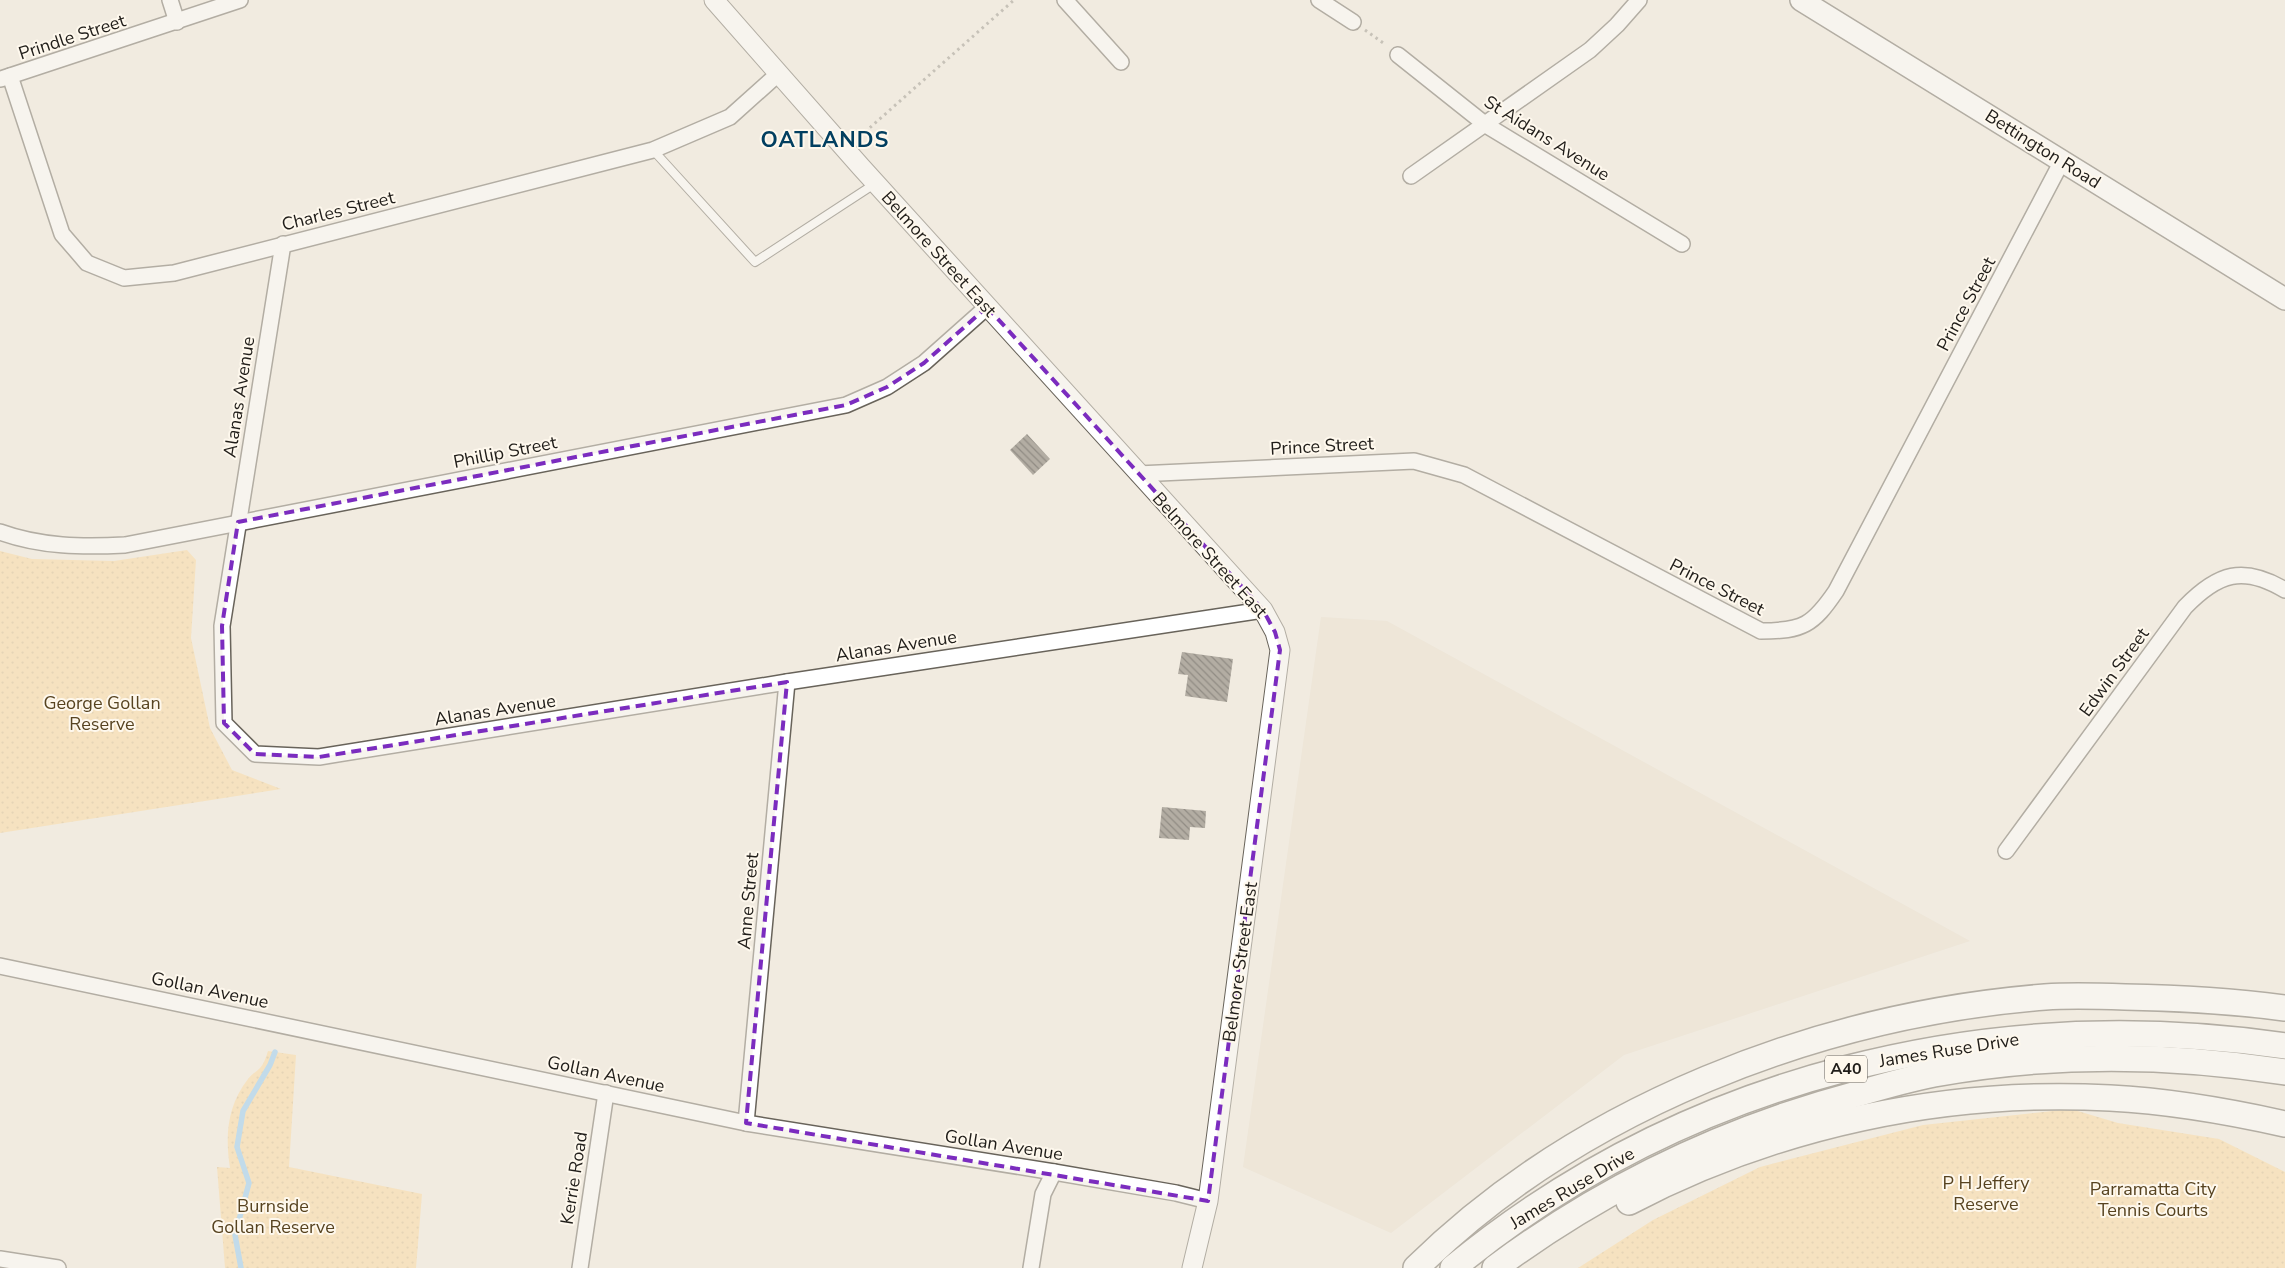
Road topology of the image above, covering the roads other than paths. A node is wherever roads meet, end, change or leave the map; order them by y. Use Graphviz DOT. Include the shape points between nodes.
graph roads {
  1 [pos="170,0"];
  2 [pos="240,0"];
  3 [pos="714,0"];
  4 [pos="1065,0"];
  5 [pos="1319,0"];
  6 [pos="1638,0"];
  7 [pos="1801,0"];
  8 [pos="177,22"];
  9 [pos="1354,22"];
  10 [pos="1398,55"];
  11 [pos="1121,62"];
  12 [pos="778,74"];
  13 [pos="5,78"];
  14 [pos="1486,124"];
  15 [pos="653,150"];
  16 [pos="2062,161"];
  17 [pos="1411,176"];
  18 [pos="876,183"];
  19 [pos="283,244"];
  20 [pos="1682,244"];
  21 [pos="2285,299"];
  22 [pos="987,307"];
  23 [pos="1138,474"];
  24 [pos="238,522"];
  25 [pos="0,532"];
  26 [pos="2285,590"];
  27 [pos="1262,610"];
  28 [pos="787,682"];
  29 [pos="2006,851"];
  30 [pos="0,966"];
  31 [pos="2285,1008"];
  32 [pos="2285,1046"];
  33 [pos="2285,1072"];
  34 [pos="606,1093"];
  35 [pos="746,1123"];
  36 [pos="2285,1124"];
  37 [pos="1054,1172"];
  38 [pos="1208,1200"];
  39 [pos="0,1259"];
  40 [pos="58,1268"];
  41 [pos="580,1268"];
  42 [pos="1032,1268"];
  43 [pos="1192,1268"];
  44 [pos="1416,1268"];
  45 [pos="1453,1268"];
  46 [pos="1495,1268"];
  47 [pos="1520,1268"];
  1 -- 8 [label="street"];
  2 -- 8 [label="street, Prindle Street"];
  3 -- 12 [label="street, Belmore Street East"];
  4 -- 11 [label="street"];
  5 -- 9 [label="street"];
  6 -- 14 [label="street" via="1590,50"];
  7 -- 16 [label="main road, Bettington Road"];
  8 -- 13 [label="street, Prindle Street"];
  10 -- 14 [label="street, St Aidans Avenue"];
  12 -- 15 [label="street, Charles Street" via="730,117"];
  12 -- 18 [label="street, Belmore Street East"];
  13 -- 19 [label="street, Charles Street" via="62,234 87,263 124,278 174,273"];
  14 -- 17 [label="street"];
  14 -- 20 [label="street, St Aidans Avenue"];
  15 -- 18 [label="lane" via="755,262"];
  15 -- 19 [label="street, Charles Street"];
  16 -- 21 [label="main road, Bettington Road"];
  16 -- 23 [label="street, Prince Street" via="1836,590 1820,614 1802,626 1783,631 1761,631 1464,475 1439,466 1414,461"];
  18 -- 22 [label="street, Belmore Street East"];
  19 -- 24 [label="street, Alanas Avenue"];
  22 -- 23 [label="street, Belmore Street East"];
  22 -- 24 [label="street, Phillip Street" via="924,363 887,387 846,405"];
  23 -- 27 [label="street, Belmore Street East"];
  24 -- 25 [label="street, Phillip Street" via="125,544 73,547"];
  24 -- 28 [label="street, Alanas Avenue" via="222,626 224,723 255,754 319,757"];
  26 -- 29 [label="street, Edwin Street" via="2263,578 2243,575 2218,581 2195,596"];
  27 -- 28 [label="street, Alanas Avenue"];
  27 -- 38 [label="street, Belmore Street East" via="1276,632 1280,658"];
  28 -- 35 [label="street, Anne Street"];
  30 -- 34 [label="street, Gollan Avenue"];
  31 -- 44 [label="highway" via="2184,998 2047,997 1912,1017 1789,1047 1669,1095 1554,1159 1452,1233"];
  32 -- 45 [label="highway, James Ruse Drive / A40" via="2168,1035 2042,1036 1910,1053 1820,1076 1733,1104 1618,1157 1557,1193"];
  33 -- 46 [label="highway, James Ruse Drive / A40" via="2176,1060 2061,1060 1934,1074 1801,1108 1694,1150 1577,1211"];
  34 -- 35 [label="street, Gollan Avenue"];
  34 -- 41 [label="street, Kerrie Road"];
  35 -- 37 [label="street, Gollan Avenue"];
  36 -- 47 [label="highway" via="2230,1112 2110,1098 1992,1100 1874,1115 1809,1129 1698,1168 1584,1226"];
  37 -- 38 [label="street, Gollan Avenue"];
  37 -- 42 [label="street" via="1043,1194"];
  38 -- 43 [label="street, Belmore Street East"];
  39 -- 40 [label="street"];
}
